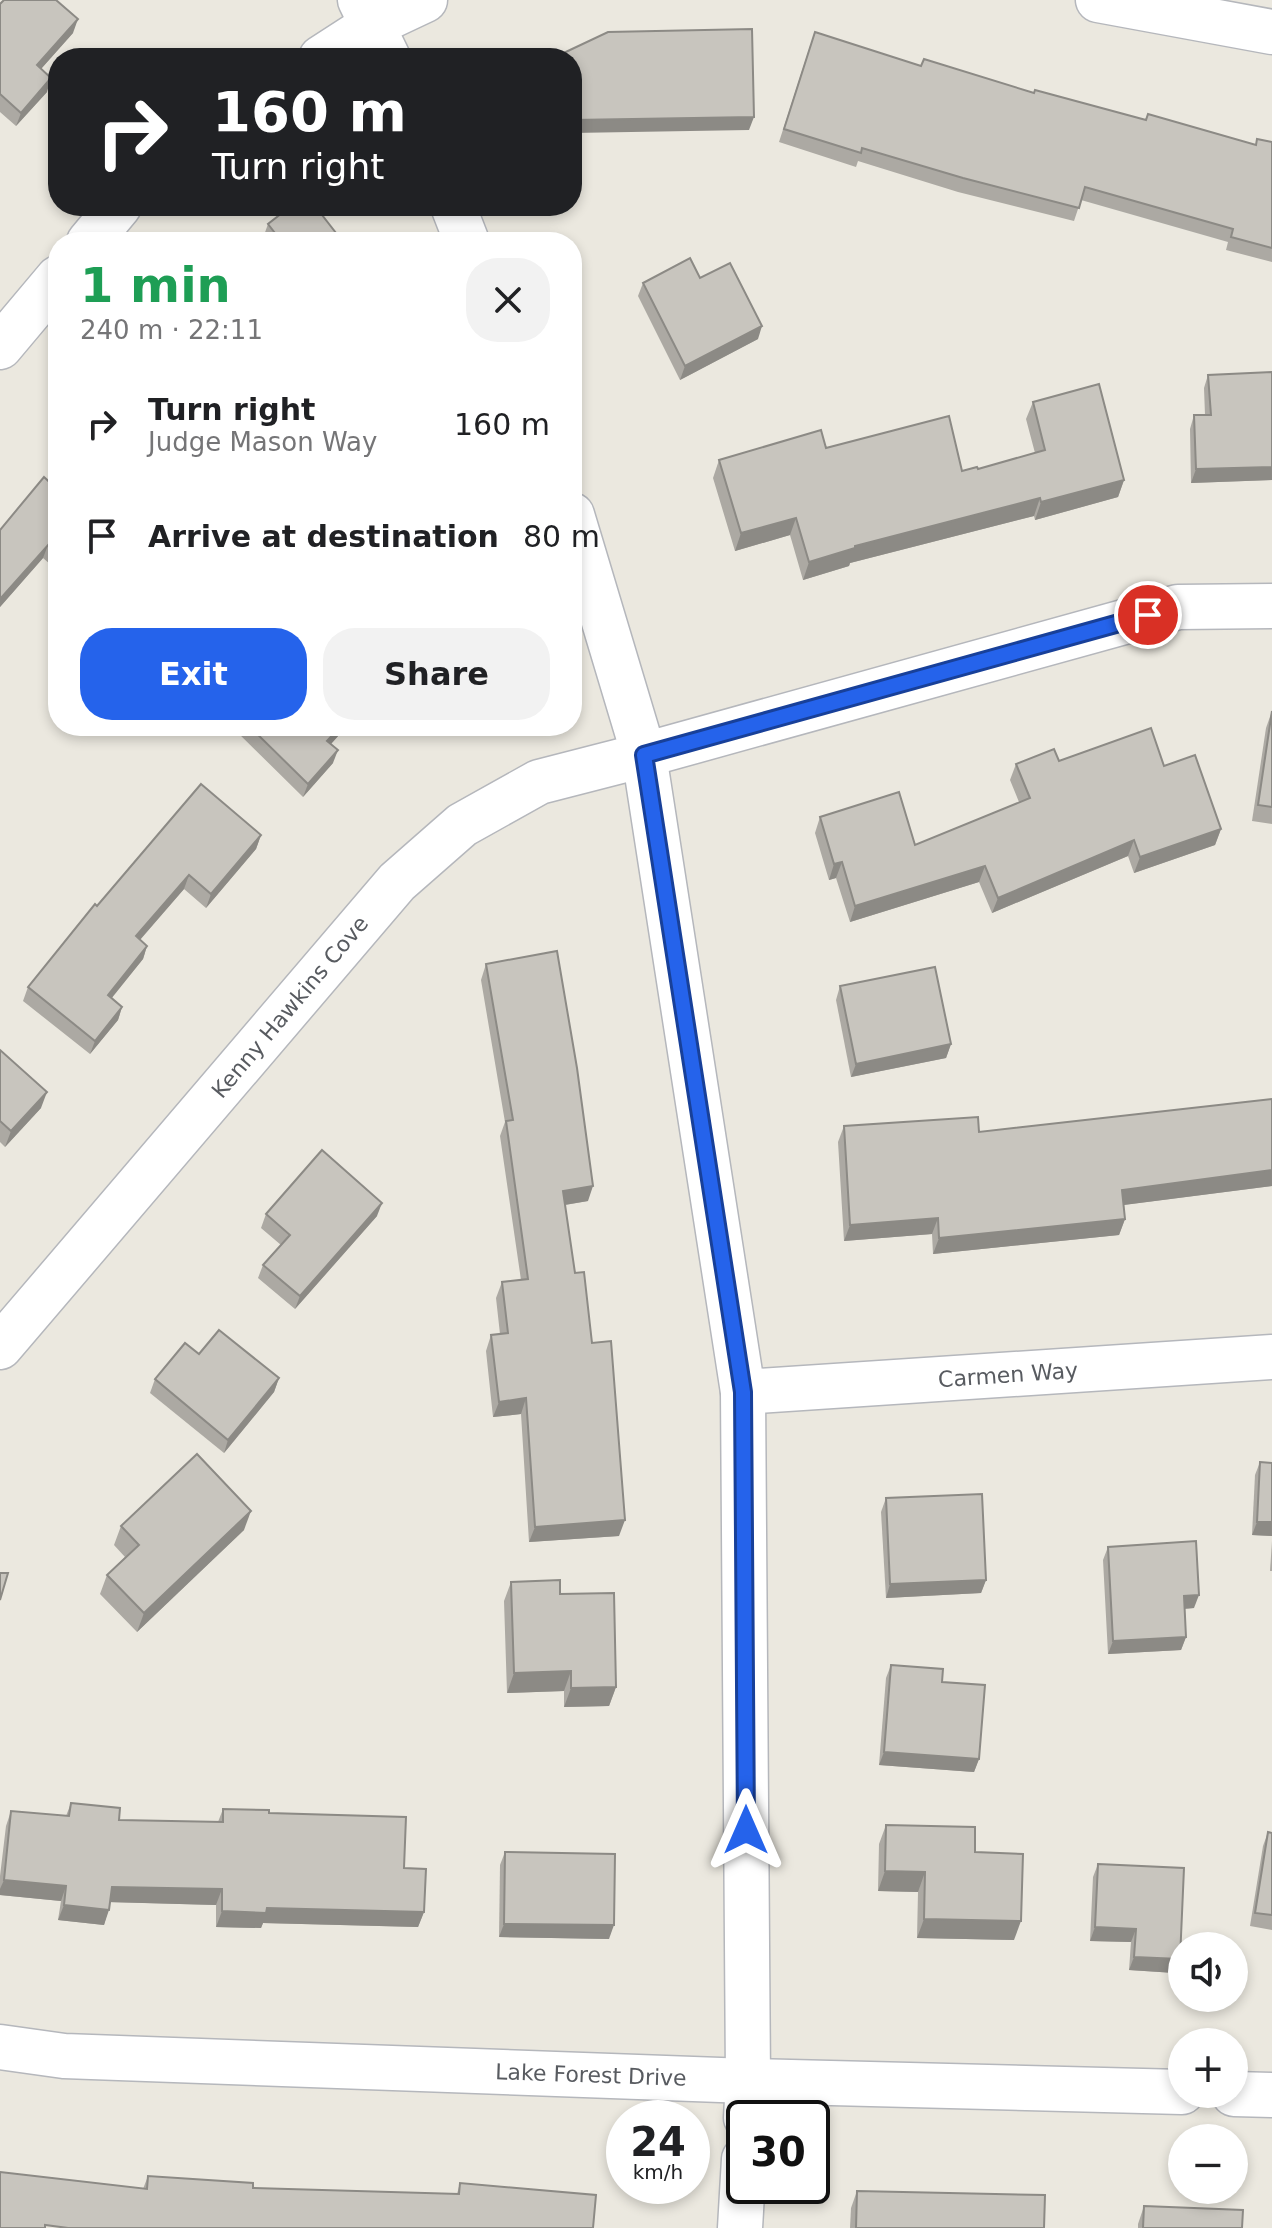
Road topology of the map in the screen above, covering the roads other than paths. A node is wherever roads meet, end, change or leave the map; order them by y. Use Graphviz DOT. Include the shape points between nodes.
graph roads {
  1 [pos="425,0"];
  2 [pos="1098,0"];
  3 [pos="373,28"];
  4 [pos="1272,32"];
  5 [pos="338,48"];
  6 [pos="111,216"];
  7 [pos="97,232"];
  8 [pos="48,290"];
  9 [pos="0,347"];
  10 [pos="582,548"];
  11 [pos="1272,606"];
  12 [pos="644,755"];
  13 [pos="0,1347"];
  14 [pos="1272,1357"];
  15 [pos="743,1392"];
  16 [pos="0,2047"];
  17 [pos="1168,2092"];
  18 [pos="1248,2094"];
  19 [pos="1272,2095"];
  20 [pos="747,2099"];
  21 [pos="741,2204"];
  22 [pos="740,2228"];
  1 -- 3 [label="street"];
  2 -- 4 [label="street"];
  3 -- 5 [label="street"];
  6 -- 7 [label="street"];
  8 -- 9 [label="street"];
  10 -- 12 [label="street"];
  11 -- 12 [label="street, Kenny Hawkins Cove" via="1178,607"];
  12 -- 13 [label="street, Kenny Hawkins Cove" via="539,782 462,825 397,882"];
  12 -- 15 [label="street"];
  14 -- 15 [label="street, Carmen Way"];
  15 -- 20 [label="street"];
  16 -- 20 [label="street, Lake Forest Drive" via="64,2056"];
  17 -- 20 [label="street, Lake Forest Drive"];
  18 -- 19 [label="street"];
  21 -- 22 [label="street"];
}
